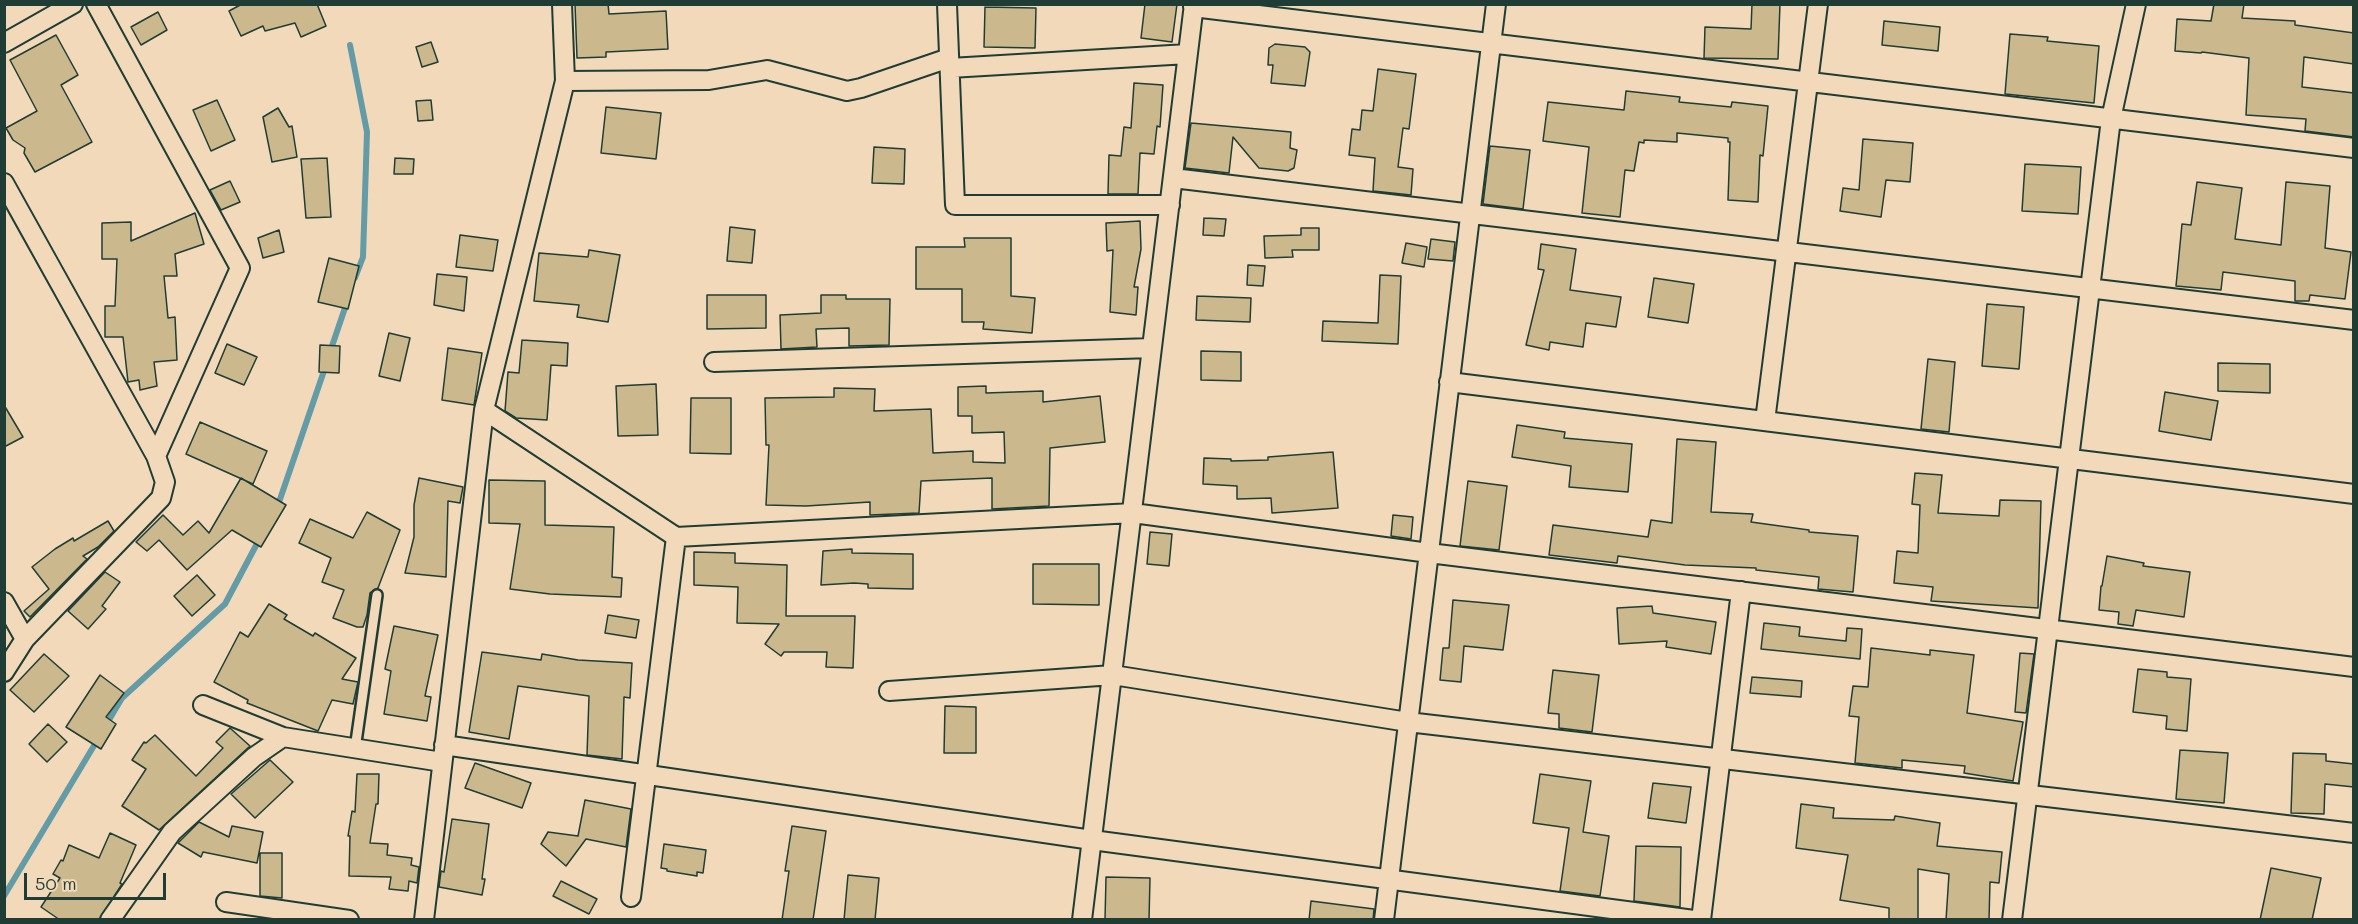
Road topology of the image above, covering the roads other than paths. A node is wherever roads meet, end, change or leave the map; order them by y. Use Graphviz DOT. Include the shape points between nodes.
graph roads {
  1 [pos="73,4"];
  2 [pos="96,4"];
  3 [pos="562,4"];
  4 [pos="947,4"];
  5 [pos="1496,4"];
  6 [pos="1818,4"];
  7 [pos="2136,4"];
  8 [pos="1194,6"];
  9 [pos="4,43"];
  10 [pos="1491,44"];
  11 [pos="1188,54"];
  12 [pos="949,63"];
  13 [pos="565,81"];
  14 [pos="1808,82"];
  15 [pos="2111,119"];
  16 [pos="2354,148"];
  17 [pos="1173,178"];
  18 [pos="4,183"];
  19 [pos="1170,205"];
  20 [pos="1470,214"];
  21 [pos="1787,252"];
  22 [pos="2090,288"];
  23 [pos="2354,320"];
  24 [pos="1152,348"];
  25 [pos="714,362"];
  26 [pos="1449,382"];
  27 [pos="484,410"];
  28 [pos="1766,421"];
  29 [pos="156,456"];
  30 [pos="2069,459"];
  31 [pos="2354,494"];
  32 [pos="1133,513"];
  33 [pos="676,537"];
  34 [pos="1429,553"];
  35 [pos="1741,591"];
  36 [pos="377,595"];
  37 [pos="4,602"];
  38 [pos="2048,630"];
  39 [pos="25,639"];
  40 [pos="2354,668"];
  41 [pos="4,672"];
  42 [pos="1113,675"];
  43 [pos="889,690"];
  44 [pos="203,705"];
  45 [pos="1408,722"];
  46 [pos="283,737"];
  47 [pos="355,749"];
  48 [pos="443,754"];
  49 [pos="1720,759"];
  50 [pos="646,776"];
  51 [pos="2027,795"];
  52 [pos="2354,833"];
  53 [pos="1092,840"];
  54 [pos="1388,881"];
  55 [pos="631,897"];
  56 [pos="226,902"];
  57 [pos="110,920"];
  58 [pos="349,920"];
  59 [pos="424,920"];
  60 [pos="1083,920"];
  61 [pos="1384,920"];
  62 [pos="1694,920"];
  63 [pos="1701,920"];
  64 [pos="2012,920"];
  1 -- 9 [label="street"];
  2 -- 29 [label="street" via="240,268"];
  3 -- 13 [label="street"];
  4 -- 12 [label="street"];
  5 -- 10 [label="street"];
  6 -- 14 [label="street"];
  7 -- 15 [label="street"];
  8 -- 10 [label="street"];
  8 -- 11 [label="street"];
  10 -- 14 [label="street"];
  10 -- 20 [label="street"];
  11 -- 12 [label="street"];
  11 -- 17 [label="street"];
  12 -- 13 [label="street" via="847,91 767,70 699,81"];
  12 -- 19 [label="street" via="955,205"];
  13 -- 27 [label="street"];
  14 -- 15 [label="street"];
  14 -- 21 [label="street"];
  15 -- 16 [label="street"];
  15 -- 22 [label="street"];
  17 -- 19 [label="street"];
  17 -- 20 [label="street"];
  18 -- 29 [label="street"];
  19 -- 24 [label="street"];
  20 -- 21 [label="street"];
  20 -- 26 [label="street"];
  21 -- 22 [label="street"];
  21 -- 28 [label="street"];
  22 -- 23 [label="street"];
  22 -- 30 [label="street"];
  24 -- 25 [label="street"];
  24 -- 32 [label="street"];
  26 -- 28 [label="street"];
  26 -- 34 [label="street"];
  27 -- 33 [label="street"];
  27 -- 48 [label="street"];
  28 -- 30 [label="street"];
  29 -- 39 [label="street" via="165,482 161,498"];
  30 -- 31 [label="street"];
  30 -- 38 [label="street"];
  32 -- 33 [label="street"];
  32 -- 34 [label="street"];
  32 -- 42 [label="street"];
  33 -- 50 [label="street"];
  34 -- 35 [label="street"];
  34 -- 45 [label="street"];
  35 -- 38 [label="street"];
  35 -- 49 [label="street"];
  36 -- 47 [label="lane"];
  37 -- 39 [label="street"];
  38 -- 40 [label="street"];
  38 -- 51 [label="street"];
  39 -- 41 [label="street"];
  42 -- 43 [label="street"];
  42 -- 45 [label="street"];
  42 -- 53 [label="street"];
  44 -- 46 [label="street"];
  45 -- 49 [label="street"];
  45 -- 54 [label="street"];
  46 -- 47 [label="street"];
  46 -- 57 [label="street" via="254,757 172,832"];
  47 -- 48 [label="street"];
  48 -- 50 [label="street"];
  48 -- 59 [label="street"];
  49 -- 51 [label="street"];
  49 -- 63 [label="street"];
  50 -- 53 [label="street"];
  50 -- 55 [label="street"];
  51 -- 52 [label="street"];
  51 -- 64 [label="street"];
  53 -- 54 [label="street"];
  53 -- 60 [label="street"];
  54 -- 61 [label="street"];
  54 -- 62 [label="street"];
  56 -- 58 [label="street"];
}
